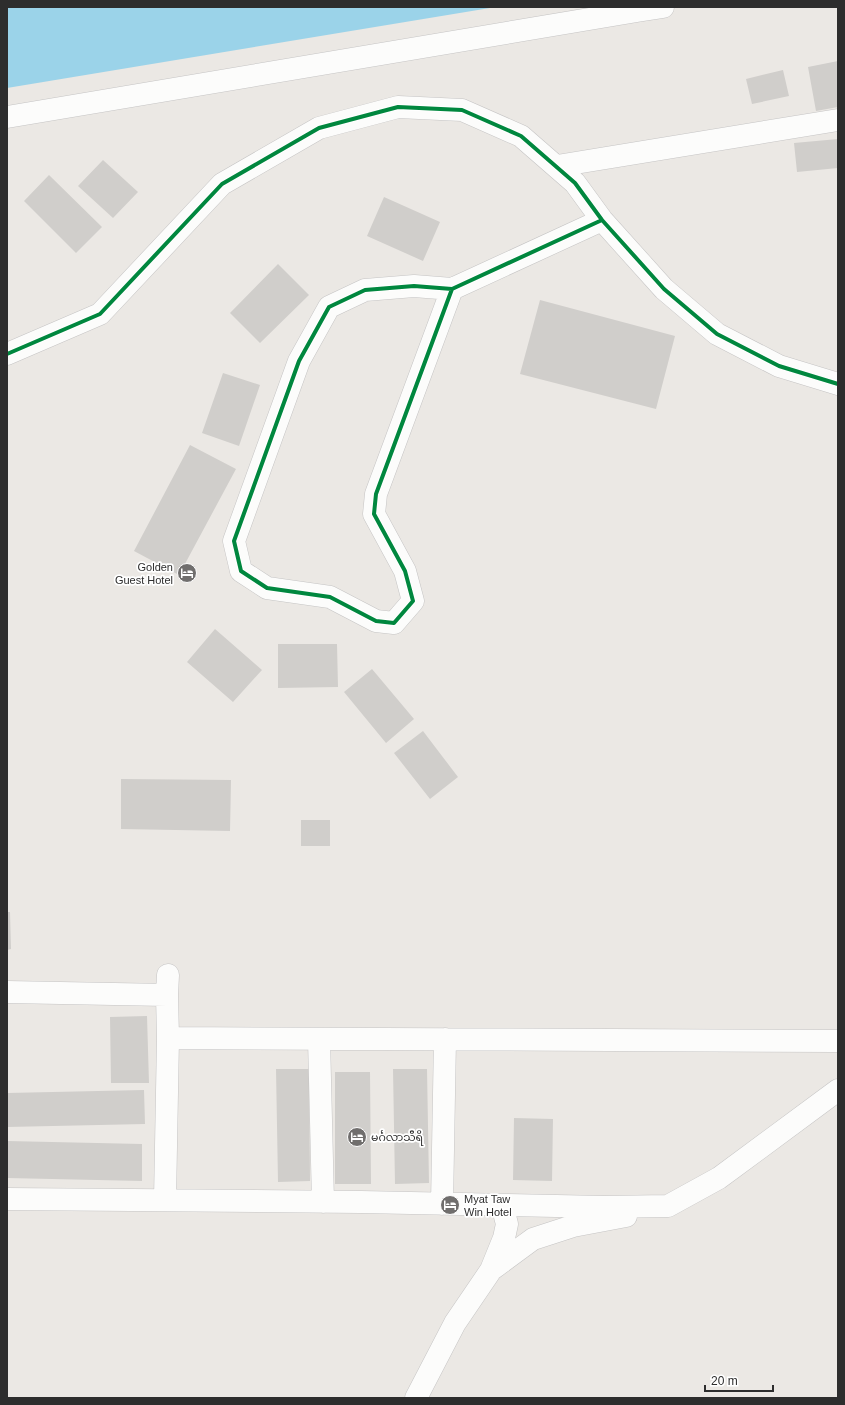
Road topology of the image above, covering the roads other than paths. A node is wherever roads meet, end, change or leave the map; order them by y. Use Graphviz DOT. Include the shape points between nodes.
graph roads {
  1 [pos="663,7"];
  2 [pos="639,9"];
  3 [pos="7,117"];
  4 [pos="838,120"];
  5 [pos="557,166"];
  6 [pos="602,220"];
  7 [pos="452,290"];
  8 [pos="7,354"];
  9 [pos="838,384"];
  10 [pos="7,992"];
  11 [pos="168,1038"];
  12 [pos="319,1039"];
  13 [pos="445,1039"];
  14 [pos="838,1040"];
  15 [pos="838,1090"];
  16 [pos="7,1199"];
  17 [pos="165,1200"];
  18 [pos="323,1202"];
  19 [pos="442,1204"];
  20 [pos="502,1205"];
  21 [pos="668,1206"];
  22 [pos="491,1270"];
  23 [pos="416,1398"];
  1 -- 2 [label="street"];
  2 -- 3 [label="street"];
  4 -- 5 [label="street"];
  5 -- 6 [label="street" via="575,183"];
  5 -- 8 [label="street" via="521,136 462,110 398,107 319,128 222,184 100,314"];
  6 -- 7 [label="street"];
  6 -- 9 [label="street" via="664,289 717,334 779,366"];
  7 -- 7 [label="street" via="414,286 365,290 329,307 299,361 234,541 241,571 267,588 330,597 376,621 394,623 413,601 405,571 374,514 376,494"];
  10 -- 11 [label="street" via="168,985"];
  11 -- 12 [label="street"];
  11 -- 17 [label="street"];
  12 -- 13 [label="street"];
  12 -- 18 [label="street"];
  13 -- 14 [label="street"];
  13 -- 19 [label="street"];
  15 -- 21 [label="street" via="719,1178"];
  16 -- 17 [label="street"];
  17 -- 18 [label="street"];
  18 -- 19 [label="street"];
  19 -- 20 [label="street"];
  20 -- 21 [label="street"];
  20 -- 22 [label="street" via="507,1224"];
  21 -- 22 [label="street" via="616,1219 573,1226 533,1239"];
  22 -- 23 [label="street" via="455,1323"];
}
